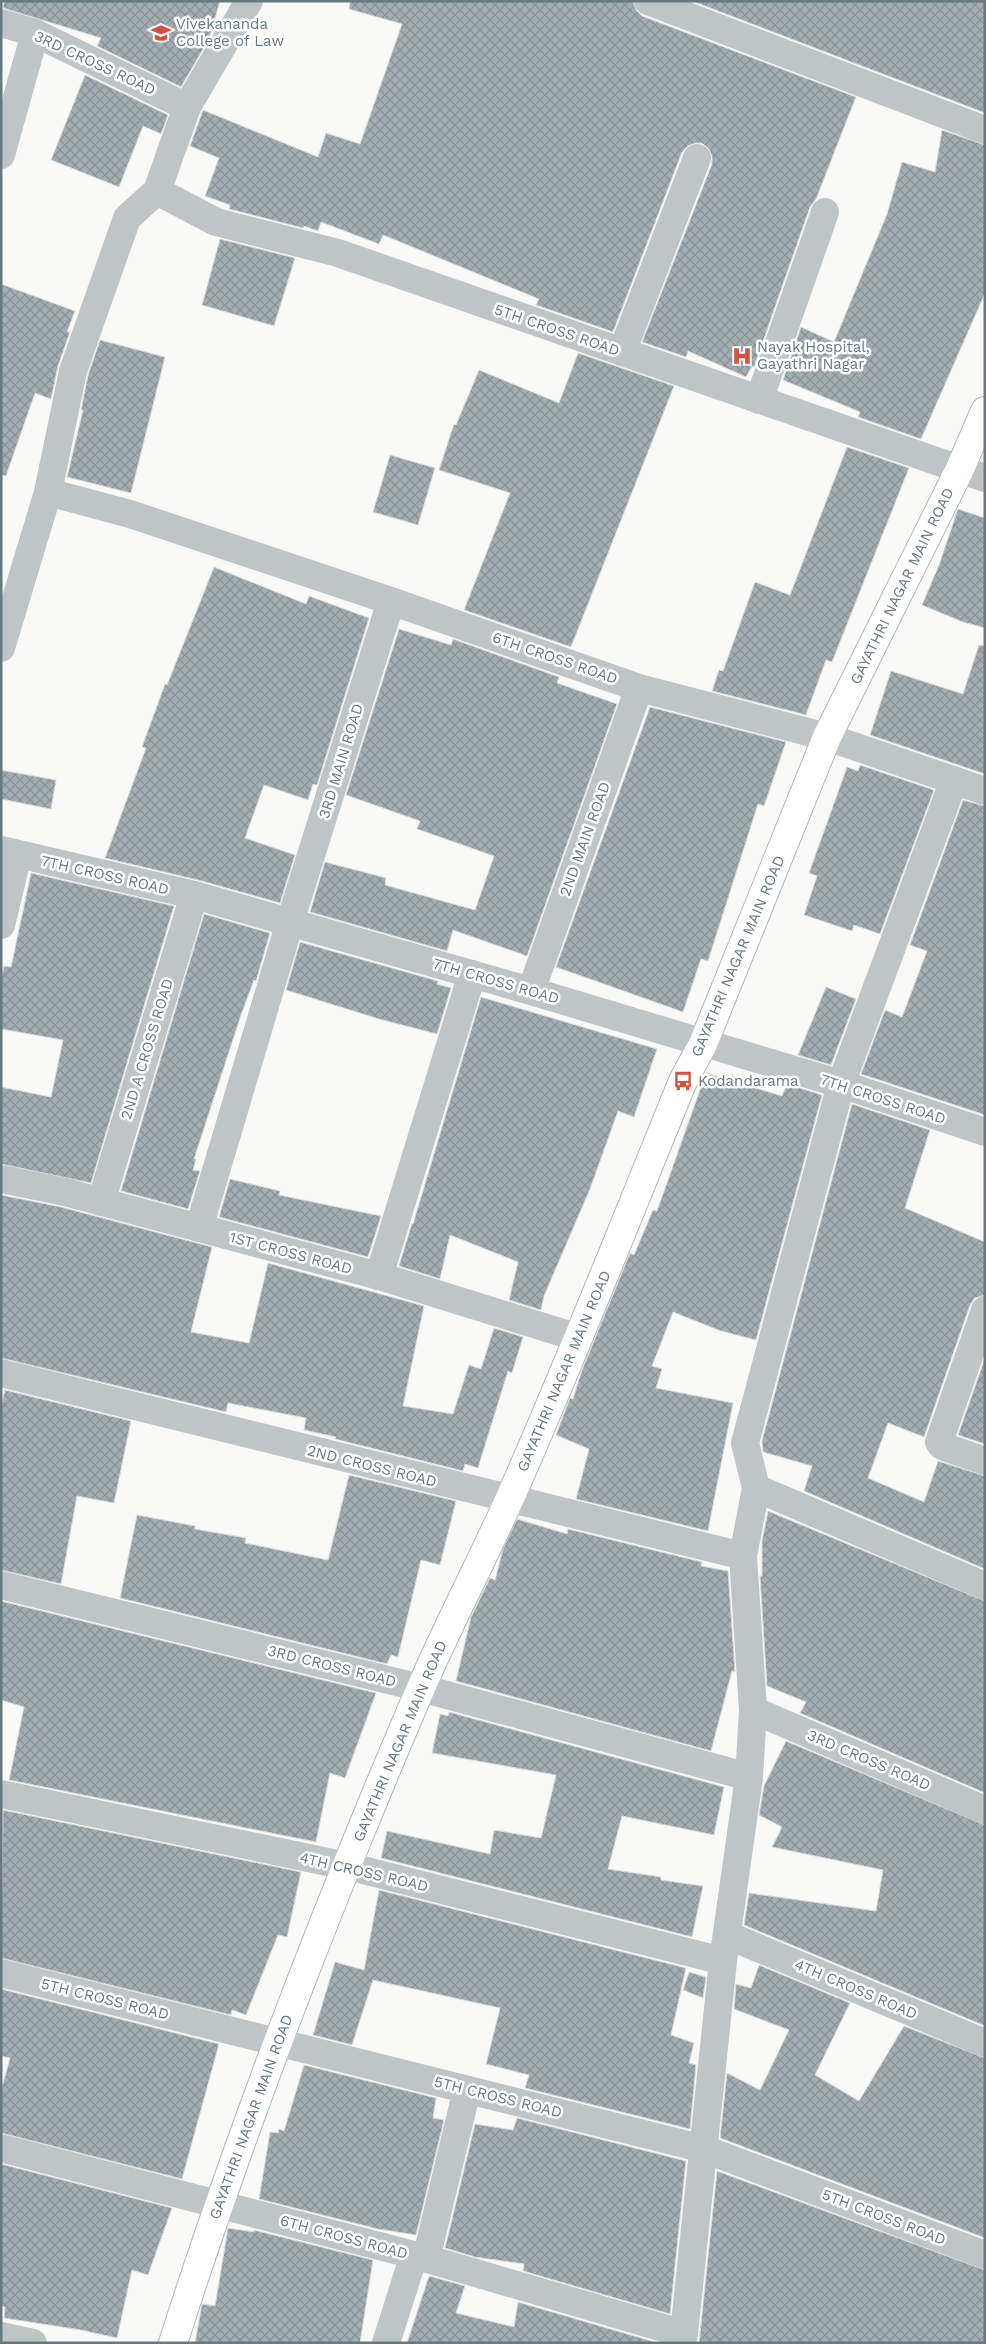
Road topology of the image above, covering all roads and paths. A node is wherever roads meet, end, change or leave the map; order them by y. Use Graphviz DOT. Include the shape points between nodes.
graph roads {
  1 [pos="249,1"];
  2 [pos="648,1"];
  3 [pos="1,23"];
  4 [pos="35,34"];
  5 [pos="187,107"];
  6 [pos="985,130"];
  7 [pos="1,155"];
  8 [pos="697,158"];
  9 [pos="157,191"];
  10 [pos="825,212"];
  11 [pos="622,352"];
  12 [pos="759,400"];
  13 [pos="985,411"];
  14 [pos="959,470"];
  15 [pos="985,478"];
  16 [pos="48,492"];
  17 [pos="391,600"];
  18 [pos="1,648"];
  19 [pos="639,688"];
  20 [pos="827,737"];
  21 [pos="954,780"];
  22 [pos="985,790"];
  23 [pos="10,852"];
  24 [pos="194,895"];
  25 [pos="290,922"];
  26 [pos="1,925"];
  27 [pos="472,974"];
  28 [pos="531,991"];
  29 [pos="703,1044"];
  30 [pos="841,1084"];
  31 [pos="985,1132"];
  32 [pos="1,1178"];
  33 [pos="101,1202"];
  34 [pos="199,1228"];
  35 [pos="378,1276"];
  36 [pos="985,1310"];
  37 [pos="578,1338"];
  38 [pos="1,1374"];
  39 [pos="985,1461"];
  40 [pos="756,1488"];
  41 [pos="509,1500"];
  42 [pos="742,1556"];
  43 [pos="1,1585"];
  44 [pos="985,1586"];
  45 [pos="421,1688"];
  46 [pos="753,1710"];
  47 [pos="748,1777"];
  48 [pos="1,1794"];
  49 [pos="985,1810"];
  50 [pos="347,1866"];
  51 [pos="725,1948"];
  52 [pos="1,1974"];
  53 [pos="278,2042"];
  54 [pos="985,2043"];
  55 [pos="467,2090"];
  56 [pos="1,2148"];
  57 [pos="704,2149"];
  58 [pos="218,2203"];
  59 [pos="985,2254"];
  60 [pos="420,2257"];
  61 [pos="683,2338"];
  62 [pos="173,2343"];
  63 [pos="386,2343"];
  1 -- 5 [label="street"];
  2 -- 6 [label="street"];
  3 -- 4 [label="street, 3RD CROSS ROAD"];
  4 -- 5 [label="street, 3RD CROSS ROAD"];
  4 -- 7 [label="street"];
  5 -- 9 [label="street"];
  8 -- 11 [label="street"];
  9 -- 11 [label="street, 5TH CROSS ROAD" via="216,222 338,253"];
  9 -- 16 [label="street" via="127,218 74,372"];
  10 -- 12 [label="street"];
  11 -- 12 [label="street, 5TH CROSS ROAD"];
  12 -- 14 [label="street, 5TH CROSS ROAD"];
  13 -- 14 [label="street, GAYATHRI NAGAR MAIN ROAD"];
  14 -- 15 [label="street, 5TH CROSS ROAD"];
  14 -- 20 [label="street, GAYATHRI NAGAR MAIN ROAD"];
  16 -- 17 [label="street, 6TH CROSS ROAD" via="130,514"];
  16 -- 18 [label="street"];
  17 -- 19 [label="street, 6TH CROSS ROAD"];
  17 -- 25 [label="street, 3RD MAIN ROAD"];
  19 -- 20 [label="street, 6TH CROSS ROAD"];
  19 -- 28 [label="street, 2ND MAIN ROAD"];
  20 -- 21 [label="street, 6TH CROSS ROAD"];
  20 -- 29 [label="street, GAYATHRI NAGAR MAIN ROAD"];
  21 -- 22 [label="street, 6TH CROSS ROAD"];
  21 -- 30 [label="street"];
  23 -- 24 [label="street, 7TH CROSS ROAD"];
  23 -- 26 [label="street"];
  24 -- 25 [label="street, 7TH CROSS ROAD"];
  24 -- 33 [label="street, 2ND A CROSS ROAD"];
  25 -- 27 [label="street, 7TH CROSS ROAD"];
  25 -- 34 [label="street, 3RD MAIN ROAD"];
  27 -- 28 [label="street, 7TH CROSS ROAD"];
  27 -- 35 [label="street"];
  28 -- 29 [label="street, 7TH CROSS ROAD"];
  29 -- 30 [label="street, 7TH CROSS ROAD"];
  29 -- 37 [label="street, GAYATHRI NAGAR MAIN ROAD" via="684,1081"];
  30 -- 31 [label="street, 7TH CROSS ROAD"];
  30 -- 40 [label="street" via="745,1443"];
  32 -- 33 [label="street, 1ST CROSS ROAD"];
  33 -- 34 [label="street, 1ST CROSS ROAD"];
  34 -- 35 [label="street, 1ST CROSS ROAD"];
  35 -- 37 [label="street, 1ST CROSS ROAD"];
  36 -- 39 [label="street" via="939,1442 942,1446"];
  37 -- 41 [label="street, GAYATHRI NAGAR MAIN ROAD"];
  38 -- 41 [label="street, 2ND CROSS ROAD"];
  40 -- 42 [label="street"];
  40 -- 44 [label="street"];
  41 -- 42 [label="street, 2ND CROSS ROAD"];
  41 -- 45 [label="street, GAYATHRI NAGAR MAIN ROAD"];
  42 -- 46 [label="street"];
  43 -- 45 [label="street, 3RD CROSS ROAD"];
  45 -- 47 [label="street, 3RD CROSS ROAD"];
  45 -- 50 [label="street, GAYATHRI NAGAR MAIN ROAD"];
  46 -- 47 [label="street"];
  46 -- 49 [label="street, 3RD CROSS ROAD"];
  47 -- 51 [label="street"];
  48 -- 50 [label="street, 4TH CROSS ROAD"];
  50 -- 51 [label="street, 4TH CROSS ROAD"];
  50 -- 53 [label="street, GAYATHRI NAGAR MAIN ROAD"];
  51 -- 54 [label="street, 4TH CROSS ROAD"];
  51 -- 57 [label="street"];
  52 -- 53 [label="street, 5TH CROSS ROAD"];
  53 -- 55 [label="street, 5TH CROSS ROAD"];
  53 -- 58 [label="street, GAYATHRI NAGAR MAIN ROAD"];
  55 -- 57 [label="street, 5TH CROSS ROAD"];
  55 -- 60 [label="street"];
  56 -- 58 [label="street, 6TH CROSS ROAD"];
  57 -- 59 [label="street, 5TH CROSS ROAD"];
  57 -- 61 [label="street"];
  58 -- 60 [label="street, 6TH CROSS ROAD"];
  58 -- 62 [label="street, GAYATHRI NAGAR MAIN ROAD"];
  60 -- 61 [label="street, 6TH CROSS ROAD"];
  60 -- 63 [label="street"];
}
